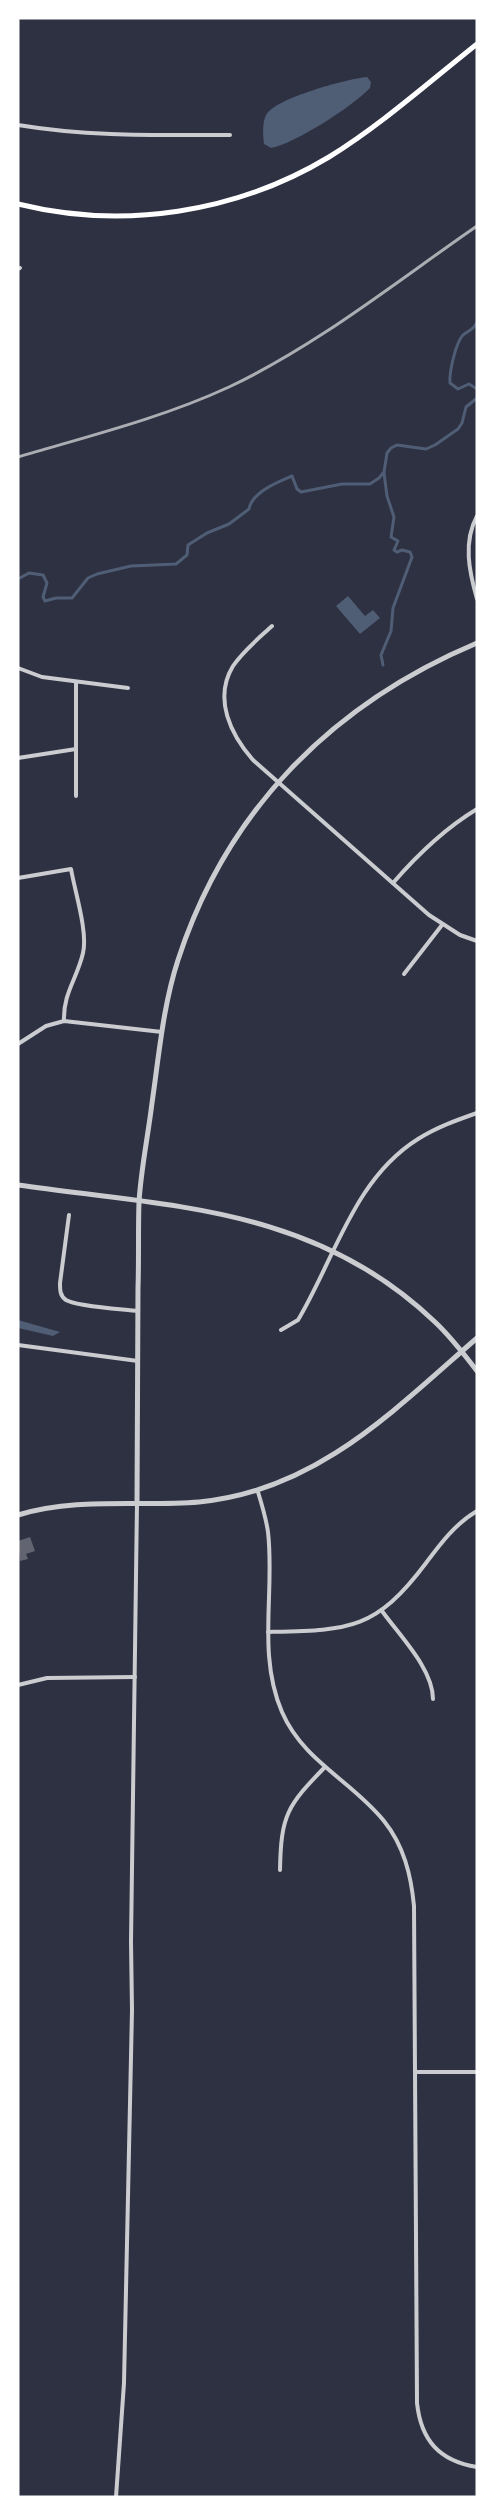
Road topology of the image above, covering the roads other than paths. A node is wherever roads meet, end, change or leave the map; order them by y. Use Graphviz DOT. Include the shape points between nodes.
graph roads {
  1 [pos="477,44"];
  2 [pos="18,125"];
  3 [pos="230,135"];
  4 [pos="18,204"];
  5 [pos="477,516"];
  6 [pos="477,599"];
  7 [pos="272,626"];
  8 [pos="477,644"];
  9 [pos="18,668"];
  10 [pos="76,682"];
  11 [pos="128,688"];
  12 [pos="76,749"];
  13 [pos="18,758"];
  14 [pos="278,781"];
  15 [pos="76,796"];
  16 [pos="477,810"];
  17 [pos="18,878"];
  18 [pos="393,883"];
  19 [pos="442,925"];
  20 [pos="477,941"];
  21 [pos="404,974"];
  22 [pos="64,1021"];
  23 [pos="162,1032"];
  24 [pos="18,1044"];
  25 [pos="477,1113"];
  26 [pos="18,1185"];
  27 [pos="139,1202"];
  28 [pos="69,1215"];
  29 [pos="334,1250"];
  30 [pos="138,1311"];
  31 [pos="281,1330"];
  32 [pos="477,1338"];
  33 [pos="18,1345"];
  34 [pos="462,1352"];
  35 [pos="138,1361"];
  36 [pos="477,1371"];
  37 [pos="258,1492"];
  38 [pos="137,1503"];
  39 [pos="477,1511"];
  40 [pos="18,1515"];
  41 [pos="382,1611"];
  42 [pos="268,1632"];
  43 [pos="135,1677"];
  44 [pos="18,1684"];
  45 [pos="433,1699"];
  46 [pos="325,1767"];
  47 [pos="280,1870"];
  48 [pos="415,2072"];
  49 [pos="477,2072"];
  50 [pos="477,2467"];
  51 [pos="116,2497"];
  1 -- 4 [label="main road" via="328,158 246,195 197,208 140,216 87,215"];
  2 -- 3 [label="street" via="105,136"];
  5 -- 6 [label="street" via="468,554"];
  7 -- 14 [label="street" via="233,666 225,697 235,737 253,760"];
  8 -- 14 [label="street" via="427,666 364,703"];
  9 -- 10 [label="street"];
  10 -- 11 [label="street"];
  10 -- 12 [label="street"];
  12 -- 13 [label="street"];
  12 -- 15 [label="street"];
  14 -- 18 [label="street"];
  14 -- 23 [label="street" via="240,831 199,904 177,962"];
  16 -- 18 [label="street" via="421,851"];
  17 -- 22 [label="street" via="71,869 84,945 65,998"];
  18 -- 19 [label="street"];
  19 -- 20 [label="street"];
  19 -- 21 [label="street"];
  22 -- 23 [label="street"];
  22 -- 24 [label="street" via="46,1026"];
  23 -- 27 [label="street"];
  25 -- 29 [label="street" via="437,1128 389,1163 361,1198"];
  26 -- 27 [label="street"];
  27 -- 29 [label="street" via="241,1217"];
  27 -- 30 [label="street"];
  28 -- 30 [label="street" via="60,1283 63,1297 74,1303"];
  29 -- 31 [label="street" via="298,1320"];
  29 -- 34 [label="street" via="404,1294"];
  30 -- 35 [label="street"];
  32 -- 34 [label="street"];
  33 -- 35 [label="street"];
  34 -- 36 [label="street"];
  34 -- 37 [label="street" via="341,1451"];
  35 -- 38 [label="street"];
  37 -- 38 [label="street" via="199,1502"];
  37 -- 42 [label="street" via="268,1532"];
  38 -- 40 [label="street" via="72,1504"];
  38 -- 43 [label="street"];
  39 -- 41 [label="street" via="456,1526 411,1583"];
  41 -- 42 [label="street" via="368,1620 337,1629"];
  41 -- 45 [label="street" via="427,1672"];
  42 -- 46 [label="street" via="270,1672 282,1713 297,1740"];
  43 -- 44 [label="street" via="47,1678"];
  43 -- 51 [label="street" via="124,2383"];
  46 -- 47 [label="street" via="298,1795 285,1817"];
  46 -- 48 [label="street" via="384,1821 409,1869 414,1906"];
  48 -- 49 [label="street"];
  48 -- 50 [label="street" via="419,2420 423,2432 442,2454"];
}
